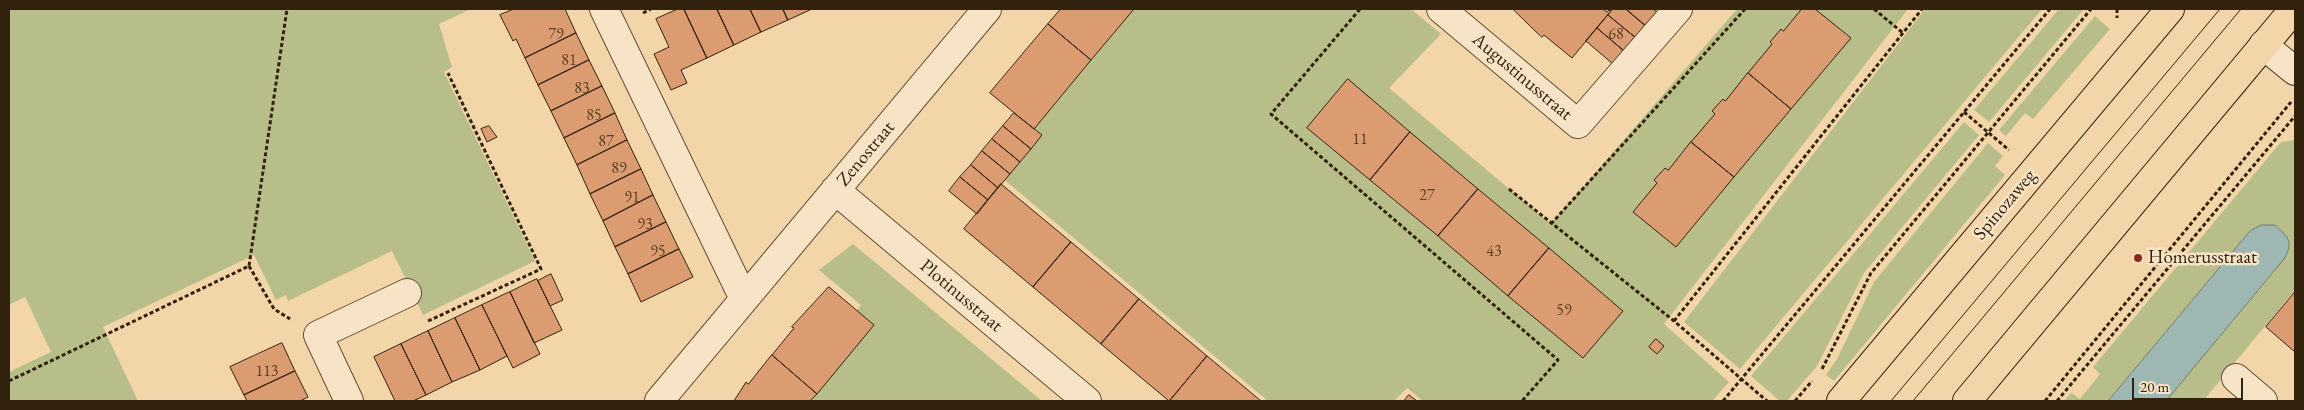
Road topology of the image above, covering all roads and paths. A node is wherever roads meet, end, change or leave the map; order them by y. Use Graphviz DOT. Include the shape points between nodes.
graph roads {
  1 [pos="287,9"];
  2 [pos="604,9"];
  3 [pos="987,9"];
  4 [pos="1360,9"];
  5 [pos="1441,9"];
  6 [pos="1678,9"];
  7 [pos="1744,9"];
  8 [pos="1874,9"];
  9 [pos="1922,9"];
  10 [pos="2050,9"];
  11 [pos="2092,9"];
  12 [pos="2170,9"];
  13 [pos="2294,9"];
  14 [pos="1903,33"];
  15 [pos="2263,45"];
  16 [pos="2295,71"];
  17 [pos="448,73"];
  18 [pos="2295,97"];
  19 [pos="1964,112"];
  20 [pos="2295,116"];
  21 [pos="1988,133"];
  22 [pos="2016,155"];
  23 [pos="1509,189"];
  24 [pos="835,190"];
  25 [pos="1551,224"];
  26 [pos="249,266"];
  27 [pos="407,293"];
  28 [pos="744,299"];
  29 [pos="1674,322"];
  30 [pos="318,335"];
  31 [pos="2236,378"];
  32 [pos="1742,379"];
  33 [pos="9,381"];
  34 [pos="349,401"];
  35 [pos="658,401"];
  36 [pos="1087,401"];
  37 [pos="1522,401"];
  38 [pos="1723,401"];
  39 [pos="1767,401"];
  40 [pos="1795,401"];
  41 [pos="1841,401"];
  42 [pos="1967,401"];
  43 [pos="2045,401"];
  44 [pos="2057,401"];
  45 [pos="2264,401"];
  1 -- 26 [label="path"];
  2 -- 28 [label="street"];
  3 -- 24 [label="street, Zenostraat"];
  4 -- 37 [label="path" via="1271,114 1558,360"];
  5 -- 6 [label="street, Augustinusstraat" via="1578,124"];
  7 -- 25 [label="path"];
  8 -- 14 [label="path"];
  9 -- 14 [label="path"];
  10 -- 19 [label="path"];
  11 -- 21 [label="path"];
  12 -- 41 [label="main road, Spinozaweg"];
  13 -- 15 [label="main road"];
  14 -- 29 [label="path"];
  15 -- 16 [label="street"];
  15 -- 42 [label="main road"];
  17 -- 27 [label="path" via="541,270 424,323"];
  18 -- 43 [label="path"];
  19 -- 21 [label="path"];
  19 -- 32 [label="path"];
  20 -- 44 [label="path"];
  21 -- 22 [label="path"];
  21 -- 40 [label="path" via="1871,273 1822,370"];
  23 -- 25 [label="path"];
  24 -- 28 [label="street, Zenostraat"];
  24 -- 36 [label="street, Plotinusstraat"];
  25 -- 29 [label="path"];
  26 -- 30 [label="path" via="274,309"];
  26 -- 33 [label="path"];
  27 -- 30 [label="street"];
  28 -- 35 [label="street, Zenostraat"];
  29 -- 32 [label="path"];
  30 -- 34 [label="street"];
  31 -- 45 [label="street"];
  32 -- 38 [label="path"];
  32 -- 39 [label="path"];
}
